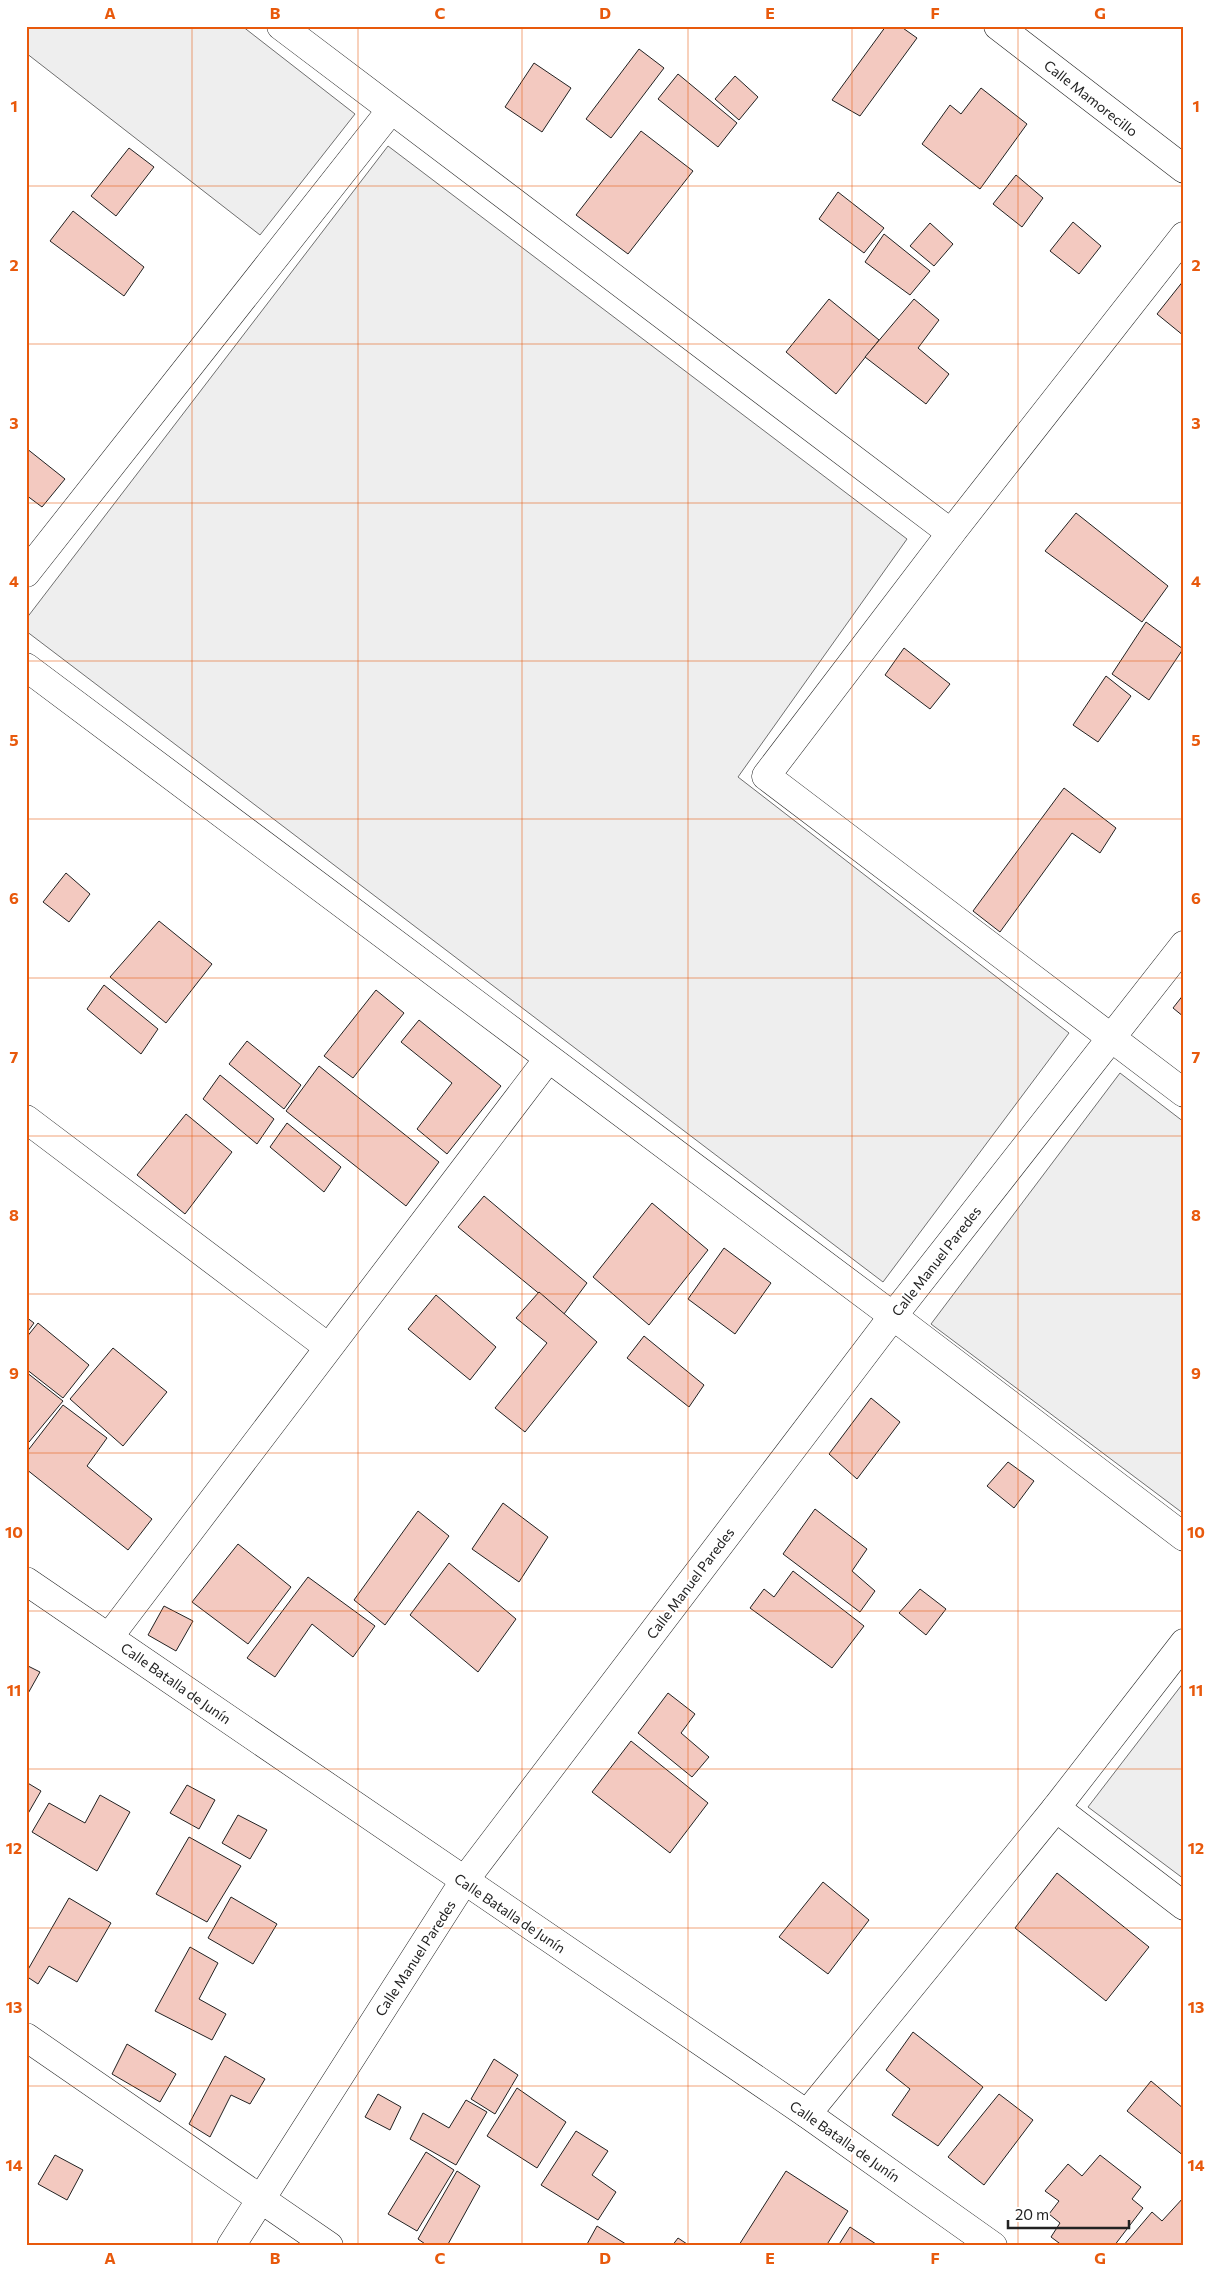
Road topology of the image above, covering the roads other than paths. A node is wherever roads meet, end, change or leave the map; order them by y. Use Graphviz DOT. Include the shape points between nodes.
graph roads {
  1 [pos="281,26"];
  2 [pos="998,26"];
  3 [pos="391,110"];
  4 [pos="1184,169"];
  5 [pos="1184,236"];
  6 [pos="950,533"];
  7 [pos="26,573"];
  8 [pos="26,667"];
  9 [pos="1184,945"];
  10 [pos="1111,1038"];
  11 [pos="548,1059"];
  12 [pos="1184,1093"];
  13 [pos="26,1119"];
  14 [pos="892,1316"];
  15 [pos="328,1347"];
  16 [pos="1184,1537"];
  17 [pos="26,1581"];
  18 [pos="109,1637"];
  19 [pos="1184,1643"];
  20 [pos="1056,1808"];
  21 [pos="464,1881"];
  22 [pos="1184,1906"];
  23 [pos="26,2037"];
  24 [pos="807,2114"];
  25 [pos="261,2200"];
  26 [pos="231,2246"];
  27 [pos="329,2246"];
  28 [pos="993,2246"];
  1 -- 3 [label="street"];
  2 -- 4 [label="street, Calle Mamorecillo"];
  3 -- 6 [label="street"];
  3 -- 7 [label="street"];
  5 -- 6 [label="street"];
  6 -- 10 [label="street" via="766,776"];
  8 -- 11 [label="street"];
  9 -- 10 [label="street, Calle Manuel Paredes"];
  10 -- 12 [label="street"];
  10 -- 14 [label="street, Calle Manuel Paredes"];
  11 -- 14 [label="street"];
  11 -- 15 [label="street"];
  13 -- 15 [label="street"];
  14 -- 16 [label="street"];
  14 -- 21 [label="street, Calle Manuel Paredes"];
  15 -- 18 [label="street"];
  17 -- 18 [label="street, Calle Batalla de Junín"];
  18 -- 21 [label="street, Calle Batalla de Junín"];
  19 -- 20 [label="street"];
  20 -- 22 [label="street"];
  20 -- 24 [label="street"];
  21 -- 24 [label="street, Calle Batalla de Junín"];
  21 -- 25 [label="street, Calle Manuel Paredes"];
  23 -- 25 [label="street"];
  24 -- 28 [label="street, Calle Batalla de Junín"];
  25 -- 26 [label="street, Calle Manuel Paredes"];
  25 -- 27 [label="street"];
}
